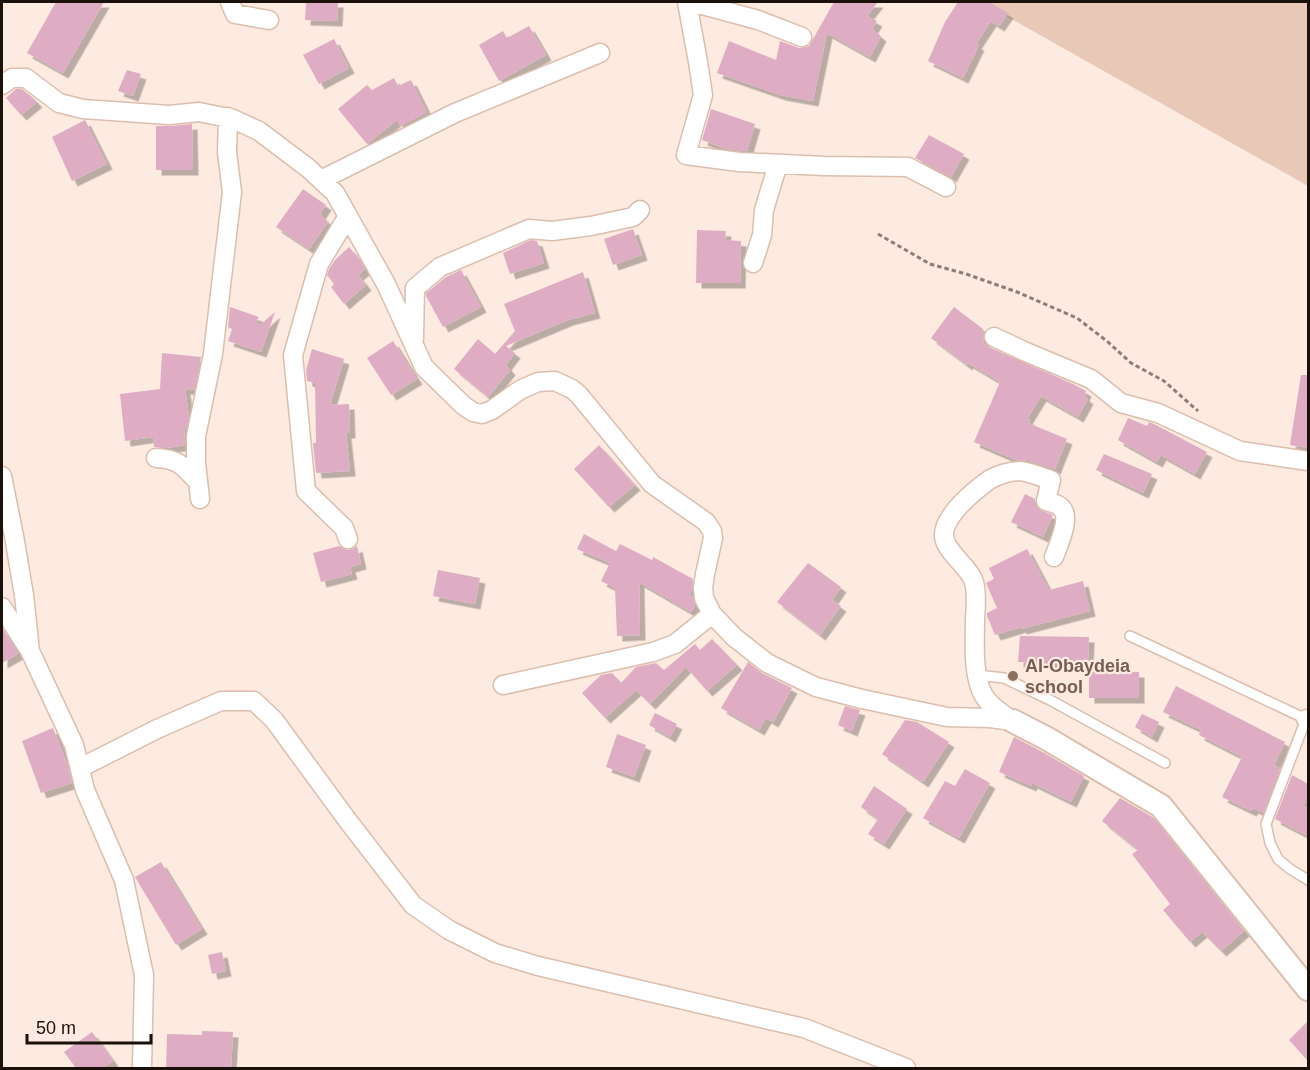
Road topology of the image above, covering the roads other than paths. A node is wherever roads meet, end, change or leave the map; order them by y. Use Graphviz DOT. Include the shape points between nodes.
graph roads {
  1 [pos="230,2"];
  2 [pos="695,5"];
  3 [pos="269,20"];
  4 [pos="802,37"];
  5 [pos="600,53"];
  6 [pos="2,85"];
  7 [pos="228,117"];
  8 [pos="778,164"];
  9 [pos="321,180"];
  10 [pos="946,187"];
  11 [pos="640,210"];
  12 [pos="348,216"];
  13 [pos="753,263"];
  14 [pos="994,337"];
  15 [pos="413,344"];
  16 [pos="156,458"];
  17 [pos="1308,461"];
  18 [pos="2,476"];
  19 [pos="348,539"];
  20 [pos="1054,557"];
  21 [pos="2,607"];
  22 [pos="712,614"];
  23 [pos="1131,636"];
  24 [pos="30,651"];
  25 [pos="977,675"];
  26 [pos="503,685"];
  27 [pos="1307,719"];
  28 [pos="1013,721"];
  29 [pos="1165,763"];
  30 [pos="80,768"];
  31 [pos="1308,880"];
  32 [pos="1308,989"];
  33 [pos="142,1068"];
  34 [pos="906,1068"];
  1 -- 3 [label="street" via="235,14"];
  2 -- 4 [label="street" via="758,20"];
  2 -- 8 [label="street" via="703,95 686,155"];
  5 -- 9 [label="street" via="455,113"];
  6 -- 7 [label="street" via="12,78 26,78 58,103 83,109 169,115 199,112"];
  7 -- 9 [label="street" via="259,132"];
  7 -- 16 [label="street" via="232,192 213,354 196,436 199,490 181,464"];
  8 -- 10 [label="street" via="908,167"];
  8 -- 13 [label="street"];
  9 -- 12 [label="street"];
  11 -- 15 [label="street" via="633,217 591,226 552,231 529,229 440,267 416,288"];
  12 -- 15 [label="street" via="386,284"];
  12 -- 19 [label="street" via="319,264 293,355 306,496 344,528"];
  14 -- 17 [label="street" via="1091,379 1121,403 1158,413 1240,451"];
  15 -- 22 [label="street" via="424,367 473,412 492,410 538,382 555,381 572,389 652,484 698,515 712,531 703,588"];
  18 -- 24 [label="street"];
  20 -- 25 [label="street" via="1066,517 1063,508 1046,501 1051,480 1019,471 1001,475 969,497 952,515 944,537 974,581"];
  21 -- 24 [label="street"];
  22 -- 26 [label="street" via="675,644 652,652"];
  22 -- 28 [label="street" via="767,663 816,687 947,717"];
  23 -- 27 [label="lane"];
  24 -- 30 [label="street" via="74,745"];
  25 -- 28 [label="street" via="984,696"];
  25 -- 29 [label="lane" via="1004,678"];
  27 -- 31 [label="lane" via="1266,824 1269,843 1278,859"];
  28 -- 32 [label="street" via="1161,806"];
  30 -- 33 [label="street" via="85,790 124,880 144,975"];
  30 -- 34 [label="street" via="221,701 254,701 274,720 413,905 449,930 495,953 538,966 804,1028"];
}
